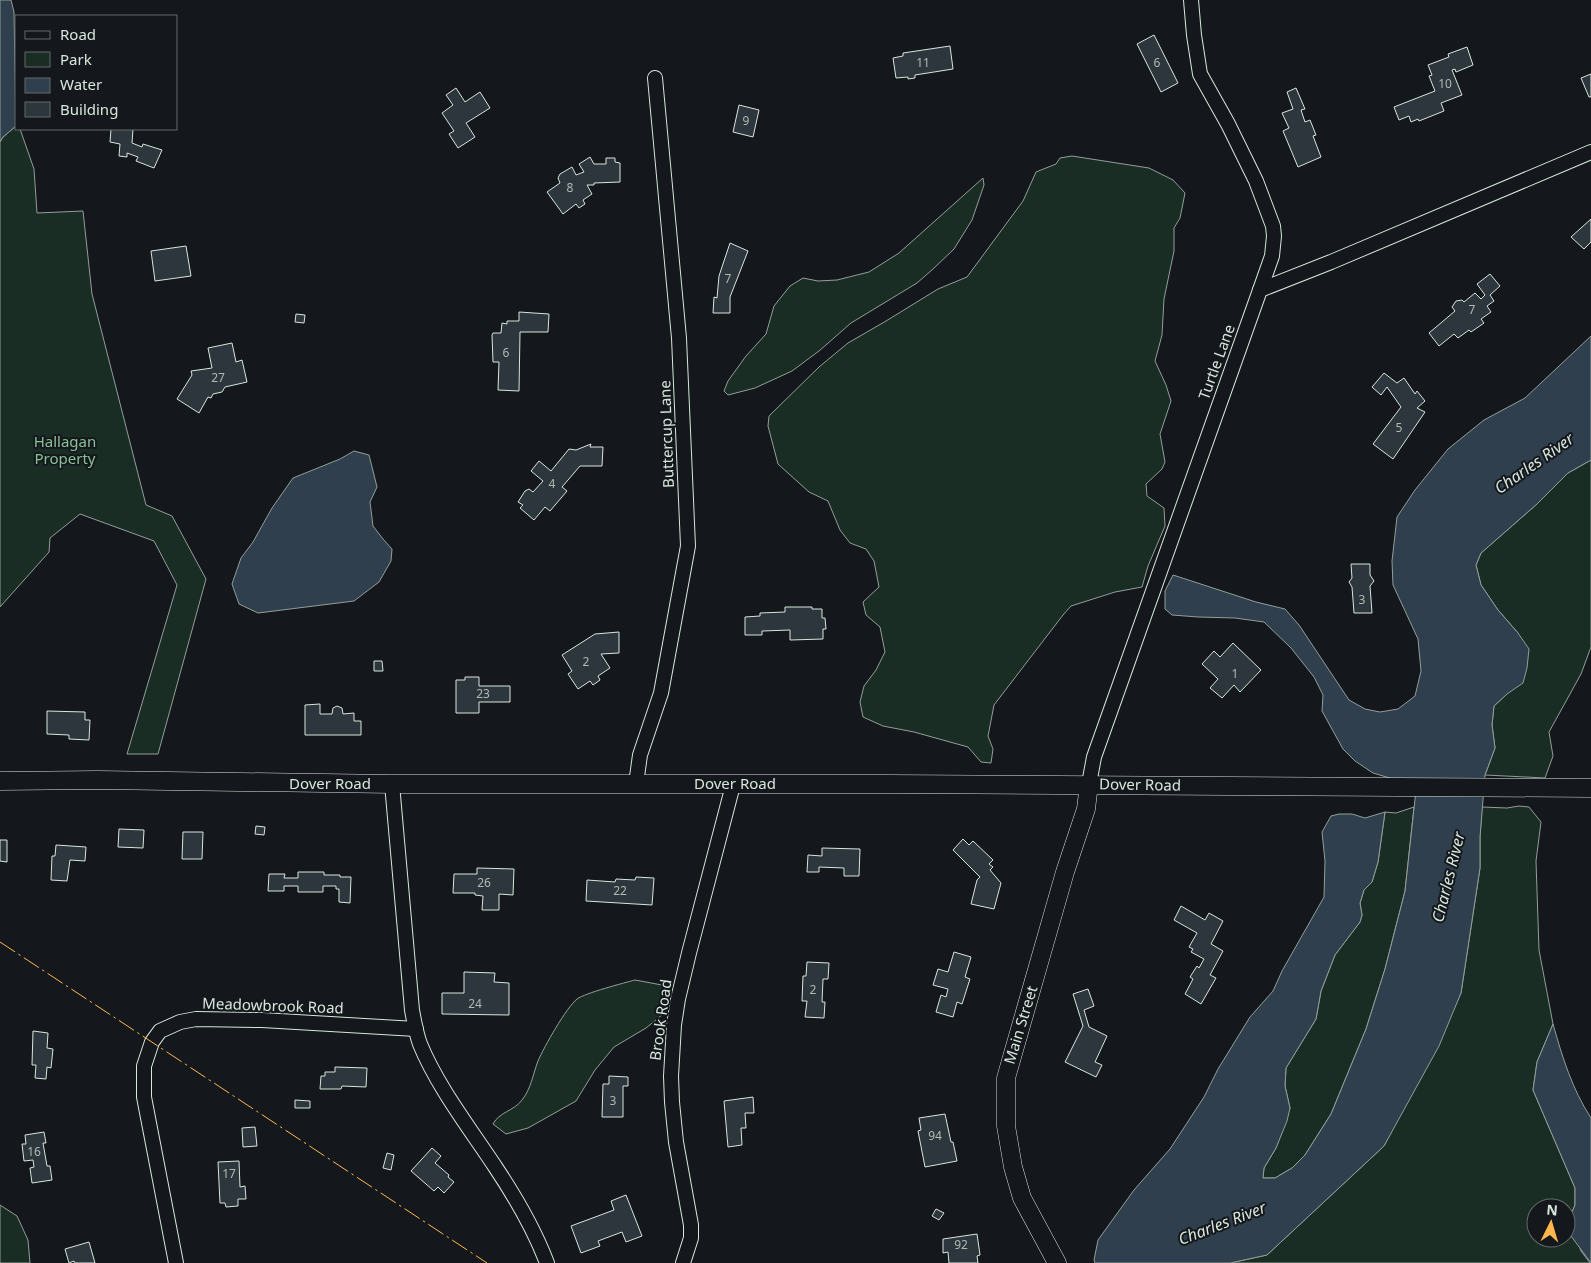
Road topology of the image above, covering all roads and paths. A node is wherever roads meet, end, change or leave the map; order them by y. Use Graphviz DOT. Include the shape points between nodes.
graph roads {
  1 [pos="1191,0"];
  2 [pos="655,78"];
  3 [pos="1591,152"];
  4 [pos="1260,290"];
  5 [pos="0,781"];
  6 [pos="392,784"];
  7 [pos="636,784"];
  8 [pos="1089,784"];
  9 [pos="733,785"];
  10 [pos="1591,788"];
  11 [pos="416,1029"];
  12 [pos="176,1263"];
  13 [pos="547,1263"];
  14 [pos="683,1263"];
  15 [pos="1057,1263"];
  1 -- 4 [label="street, Turtle Lane" via="1200,74 1256,181 1273,226 1272,256"];
  2 -- 7 [label="street, Buttercup Lane" via="679,338 688,546 661,693 640,755"];
  3 -- 4 [label="street"];
  4 -- 8 [label="street, Turtle Lane" via="1094,757"];
  5 -- 6 [label="street, Dover Road"];
  6 -- 7 [label="street, Dover Road"];
  6 -- 11 [label="street"];
  7 -- 9 [label="street, Dover Road"];
  8 -- 9 [label="street, Dover Road"];
  8 -- 10 [label="street, Dover Road"];
  8 -- 15 [label="street, Main Street" via="1086,809 1006,1078 1006,1126 1015,1174 1022,1198"];
  9 -- 14 [label="street, Brook Road" via="689,953 674,1025 672,1102 691,1225 691,1238"];
  11 -- 12 [label="street, Meadowbrook Road" via="196,1019 180,1022 160,1032 147,1053 144,1097"];
  11 -- 13 [label="street" via="425,1055 498,1170"];
}
